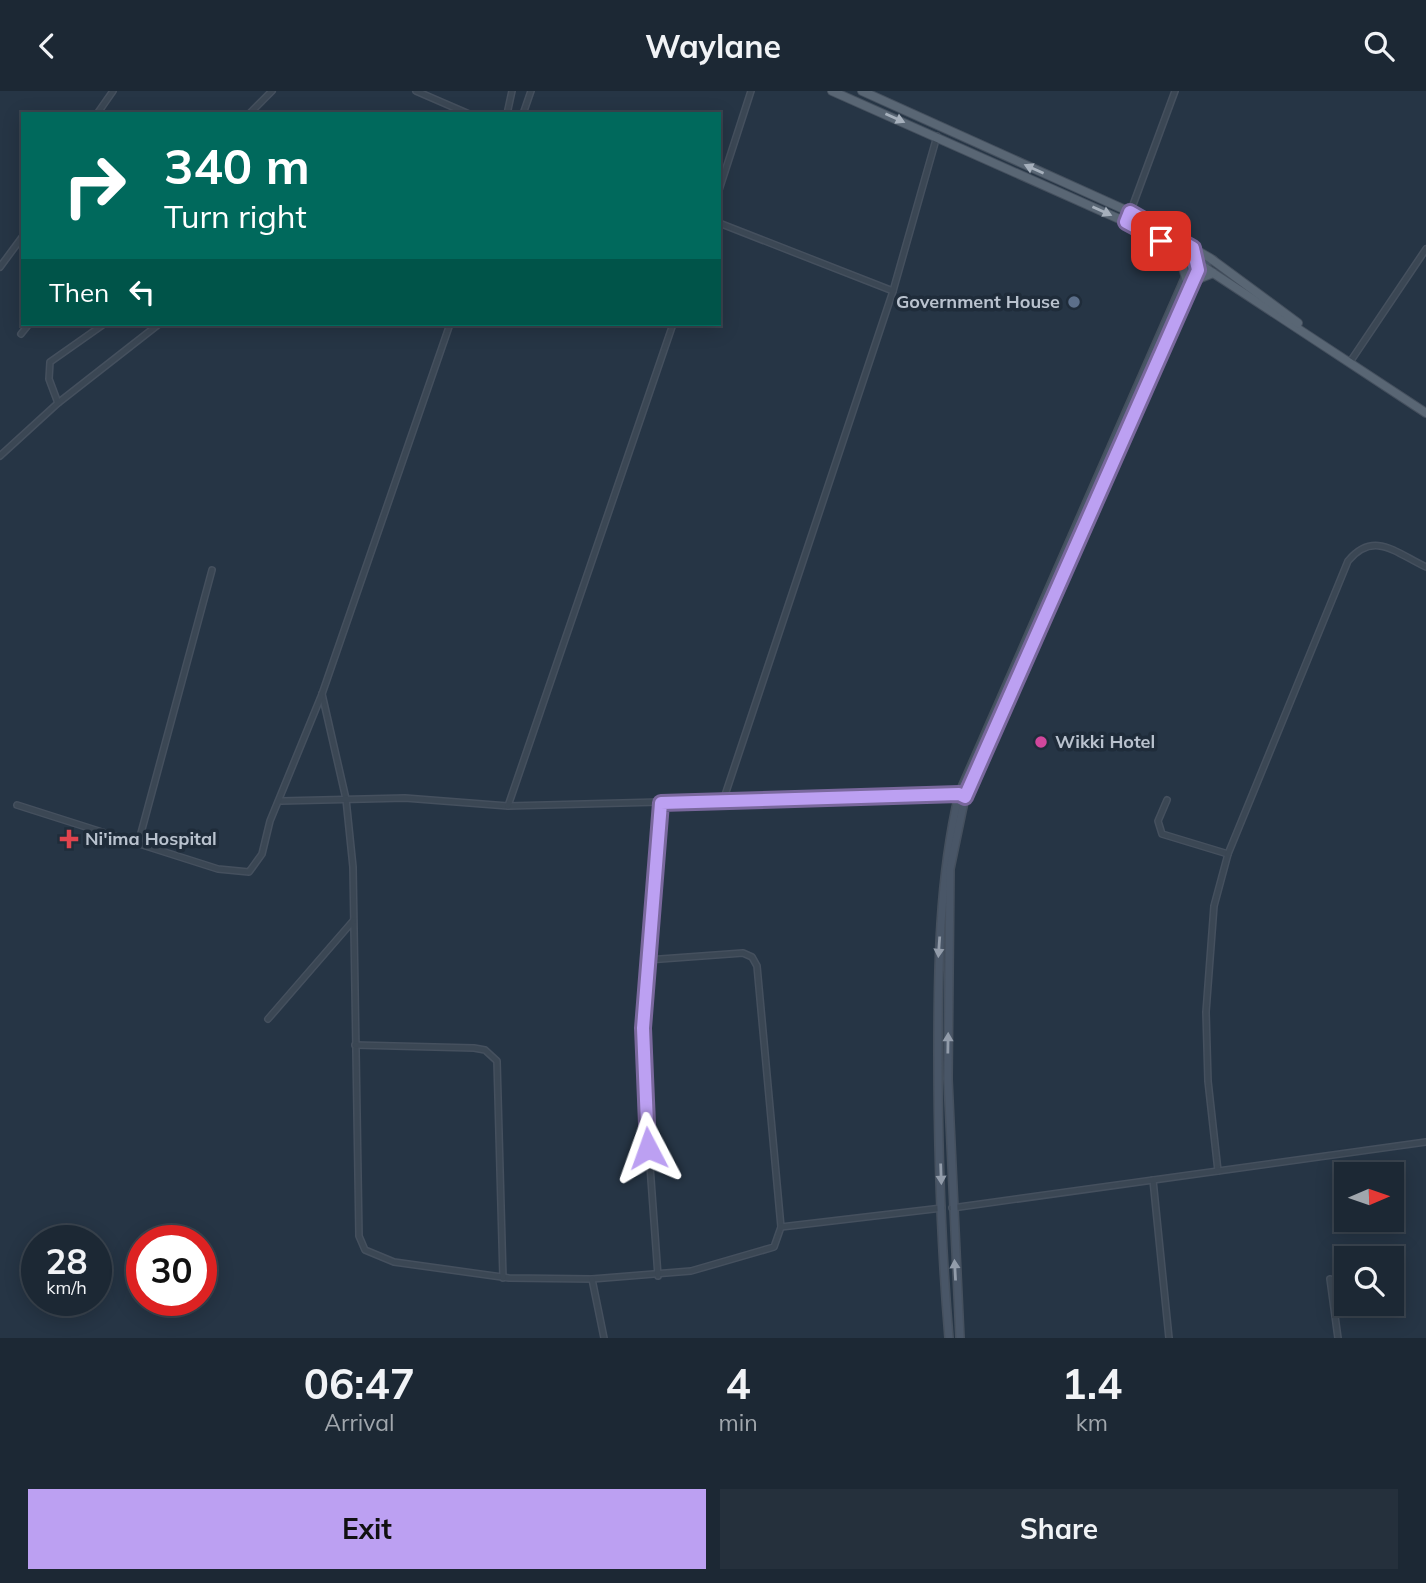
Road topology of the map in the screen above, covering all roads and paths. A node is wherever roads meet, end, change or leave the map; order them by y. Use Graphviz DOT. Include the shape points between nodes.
graph roads {
  1 [pos="113,91"];
  2 [pos="272,91"];
  3 [pos="416,91"];
  4 [pos="512,91"];
  5 [pos="531,91"];
  6 [pos="832,91"];
  7 [pos="860,91"];
  8 [pos="1175,91"];
  9 [pos="749,92"];
  10 [pos="875,94"];
  11 [pos="855,100"];
  12 [pos="98,112"];
  13 [pos="251,112"];
  14 [pos="464,112"];
  15 [pos="507,112"];
  16 [pos="524,112"];
  17 [pos="937,136"];
  18 [pos="721,183"];
  19 [pos="1130,212"];
  20 [pos="1126,222"];
  21 [pos="721,224"];
  22 [pos="21,239"];
  23 [pos="1193,248"];
  24 [pos="1426,249"];
  25 [pos="1178,251"];
  26 [pos="1213,260"];
  27 [pos="1198,263"];
  28 [pos="0,267"];
  29 [pos="1214,273"];
  30 [pos="1189,279"];
  31 [pos="893,291"];
  32 [pos="27,326"];
  33 [pos="101,326"];
  34 [pos="156,326"];
  35 [pos="448,326"];
  36 [pos="672,326"];
  37 [pos="20,334"];
  38 [pos="1350,362"];
  39 [pos="58,403"];
  40 [pos="1426,407"];
  41 [pos="1426,413"];
  42 [pos="0,456"];
  43 [pos="1426,567"];
  44 [pos="212,570"];
  45 [pos="322,694"];
  46 [pos="962,795"];
  47 [pos="346,799"];
  48 [pos="1167,800"];
  49 [pos="281,801"];
  50 [pos="723,801"];
  51 [pos="661,803"];
  52 [pos="17,804"];
  53 [pos="508,806"];
  54 [pos="138,844"];
  55 [pos="1228,854"];
  56 [pos="353,921"];
  57 [pos="647,960"];
  58 [pos="268,1019"];
  59 [pos="355,1045"];
  60 [pos="1426,1142"];
  61 [pos="1218,1171"];
  62 [pos="1153,1180"];
  63 [pos="942,1208"];
  64 [pos="952,1208"];
  65 [pos="781,1227"];
  66 [pos="658,1276"];
  67 [pos="503,1278"];
  68 [pos="592,1279"];
  69 [pos="1330,1279"];
  70 [pos="604,1338"];
  71 [pos="949,1338"];
  72 [pos="960,1338"];
  73 [pos="1169,1338"];
  74 [pos="1338,1338"];
  1 -- 12 [label="street"];
  2 -- 13 [label="street"];
  3 -- 14 [label="street"];
  4 -- 15 [label="street"];
  5 -- 16 [label="street"];
  6 -- 11 [label="main road"];
  7 -- 10 [label="main road"];
  7 -- 11 [label="street"];
  8 -- 19 [label="street"];
  9 -- 18 [label="street"];
  19 -- 10 [label="main road, one-way"];
  11 -- 17 [label="main road, one-way"];
  17 -- 20 [label="main road, one-way"];
  17 -- 31 [label="street"];
  19 -- 20 [label="street"];
  19 -- 23 [label="main road"];
  20 -- 25 [label="main road"];
  21 -- 31 [label="street"];
  22 -- 28 [label="street"];
  23 -- 26 [label="main road"];
  23 -- 27 [label="street"];
  24 -- 38 [label="street"];
  25 -- 27 [label="main road"];
  25 -- 30 [label="main road"];
  26 -- 27 [label="street"];
  26 -- 38 [label="main road"];
  27 -- 29 [label="main road"];
  27 -- 30 [label="street" via="1190,267"];
  29 -- 30 [label="main road"];
  29 -- 41 [label="main road"];
  30 -- 46 [label="street"];
  31 -- 50 [label="street"];
  32 -- 37 [label="street"];
  33 -- 39 [label="street" via="50,362 49,379"];
  34 -- 39 [label="street"];
  35 -- 45 [label="street"];
  36 -- 53 [label="street"];
  38 -- 40 [label="main road"];
  39 -- 42 [label="street"];
  43 -- 55 [label="street" via="1375,544 1359,548 1348,561"];
  44 -- 54 [label="street"];
  45 -- 47 [label="street"];
  45 -- 49 [label="street"];
  46 -- 50 [label="street"];
  46 -- 63 [label="street, one-way" via="946,850 938,957"];
  64 -- 46 [label="street, one-way" via="950,869"];
  47 -- 49 [label="street"];
  47 -- 53 [label="street" via="405,798"];
  47 -- 56 [label="street"];
  48 -- 55 [label="street" via="1158,821 1162,834"];
  49 -- 54 [label="street" via="270,821 262,854 249,872 218,869"];
  50 -- 51 [label="street"];
  51 -- 53 [label="street"];
  51 -- 57 [label="street"];
  52 -- 54 [label="street"];
  55 -- 61 [label="street" via="1214,906 1206,1012"];
  56 -- 58 [label="street"];
  56 -- 59 [label="street"];
  57 -- 65 [label="street" via="743,953 757,966"];
  57 -- 66 [label="street" via="645,1097"];
  59 -- 67 [label="street" via="361,1244 372,1255 387,1260"];
  59 -- 67 [label="street" via="474,1048 485,1050 496,1061"];
  60 -- 61 [label="street"];
  61 -- 62 [label="street"];
  62 -- 64 [label="street"];
  62 -- 73 [label="street"];
  63 -- 65 [label="street"];
  63 -- 71 [label="street"];
  72 -- 64 [label="street, one-way"];
  65 -- 66 [label="street" via="774,1247"];
  66 -- 68 [label="street"];
  67 -- 68 [label="street"];
  68 -- 70 [label="street"];
  69 -- 74 [label="street"];
}
